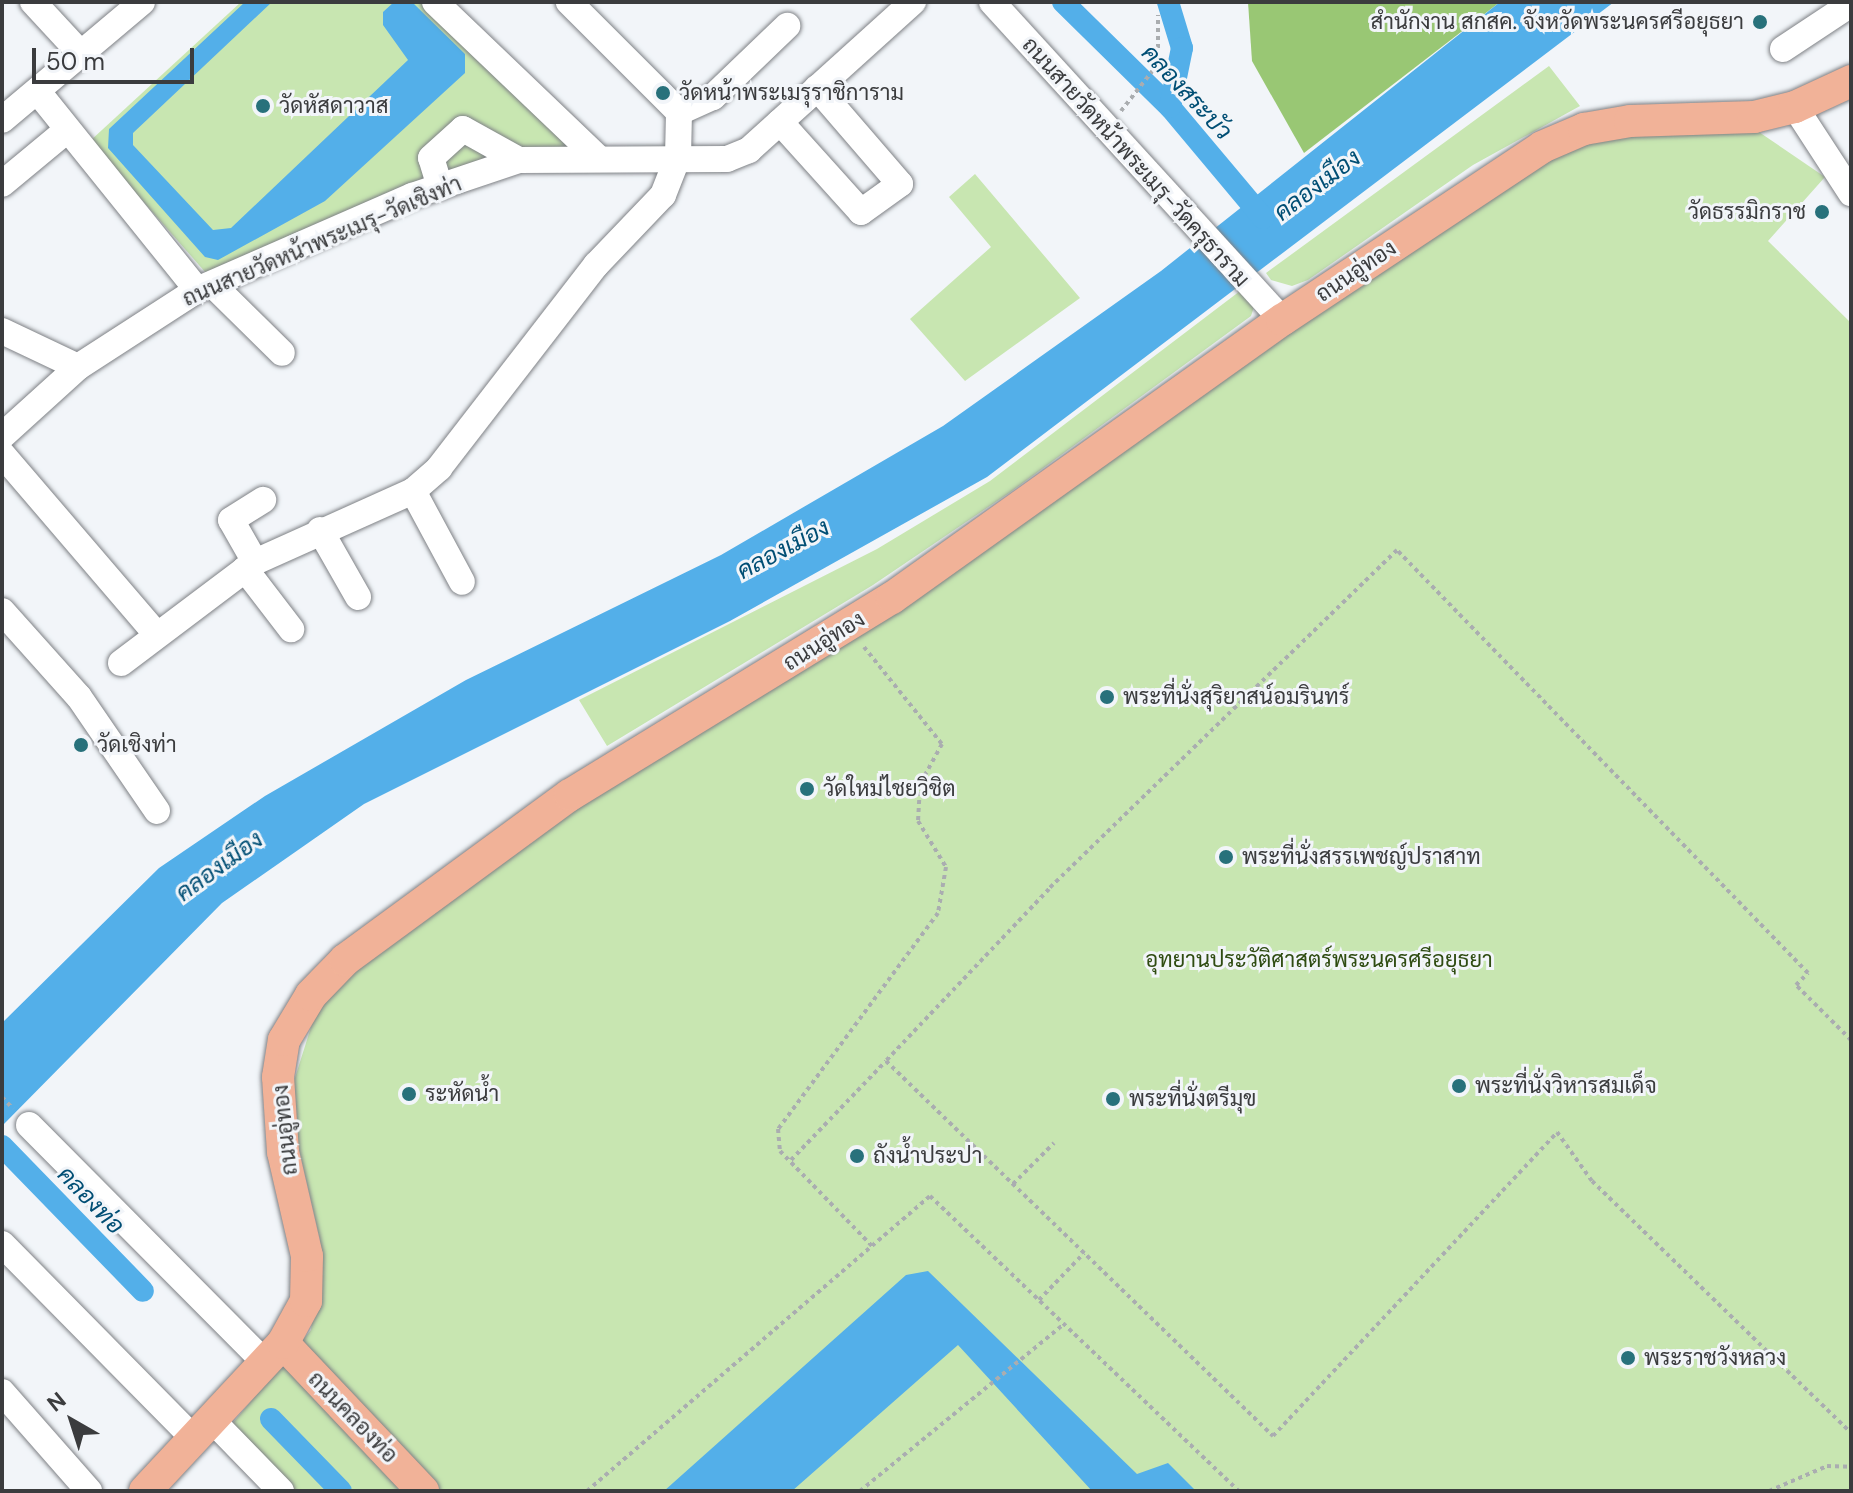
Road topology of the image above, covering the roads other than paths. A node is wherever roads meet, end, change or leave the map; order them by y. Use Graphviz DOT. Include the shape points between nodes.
graph roads {
  1 [pos="33,2"];
  2 [pos="142,2"];
  3 [pos="435,2"];
  4 [pos="569,2"];
  5 [pos="913,2"];
  6 [pos="992,2"];
  7 [pos="1851,4"];
  8 [pos="787,26"];
  9 [pos="1783,49"];
  10 [pos="82,55"];
  11 [pos="1851,81"];
  12 [pos="817,88"];
  13 [pos="38,92"];
  14 [pos="1795,107"];
  15 [pos="679,112"];
  16 [pos="2,120"];
  17 [pos="780,122"];
  18 [pos="67,130"];
  19 [pos="678,157"];
  20 [pos="598,158"];
  21 [pos="519,160"];
  22 [pos="2,184"];
  23 [pos="440,187"];
  24 [pos="1851,193"];
  25 [pos="204,287"];
  26 [pos="1272,310"];
  27 [pos="2,331"];
  28 [pos="282,353"];
  29 [pos="78,367"];
  30 [pos="2,436"];
  31 [pos="2,454"];
  32 [pos="413,491"];
  33 [pos="263,500"];
  34 [pos="320,530"];
  35 [pos="250,565"];
  36 [pos="462,582"];
  37 [pos="358,597"];
  38 [pos="2,611"];
  39 [pos="291,629"];
  40 [pos="157,635"];
  41 [pos="121,663"];
  42 [pos="157,811"];
  43 [pos="29,1125"];
  44 [pos="2,1244"];
  45 [pos="274,1353"];
  46 [pos="2,1392"];
  47 [pos="203,1429"];
  48 [pos="89,1491"];
  49 [pos="145,1491"];
  50 [pos="281,1491"];
  51 [pos="423,1491"];
  1 -- 10 [label="street"];
  2 -- 10 [label="street"];
  3 -- 20 [label="street"];
  4 -- 15 [label="street"];
  5 -- 12 [label="street, ถนนสายวัดหน้าพระเมรุ-วัดเชิงท่า"];
  6 -- 26 [label="street, ถนนสายวัดหน้าพระเมรุ-วัดครุธาราม"];
  7 -- 9 [label="street"];
  8 -- 15 [label="street" via="713,97"];
  10 -- 13 [label="street"];
  11 -- 14 [label="main road, ถนนอู่ทอง"];
  12 -- 17 [label="street, ถนนสายวัดหน้าพระเมรุ-วัดเชิงท่า"];
  12 -- 17 [label="street" via="900,184 861,212"];
  13 -- 16 [label="street"];
  13 -- 18 [label="street"];
  14 -- 24 [label="street"];
  14 -- 26 [label="main road, ถนนอู่ทอง" via="1584,129 1542,147"];
  15 -- 19 [label="street"];
  17 -- 19 [label="street, ถนนสายวัดหน้าพระเมรุ-วัดเชิงท่า" via="727,159"];
  18 -- 22 [label="street"];
  18 -- 25 [label="street"];
  19 -- 20 [label="street, ถนนสายวัดหน้าพระเมรุ-วัดเชิงท่า"];
  19 -- 32 [label="street" via="663,195 596,265 439,468"];
  20 -- 21 [label="street, ถนนสายวัดหน้าพระเมรุ-วัดเชิงท่า"];
  21 -- 23 [label="street, ถนนสายวัดหน้าพระเมรุ-วัดเชิงท่า"];
  21 -- 23 [label="street" via="463,129 431,158"];
  23 -- 25 [label="street, ถนนสายวัดหน้าพระเมรุ-วัดเชิงท่า"];
  25 -- 28 [label="street"];
  25 -- 29 [label="street, ถนนสายวัดหน้าพระเมรุ-วัดเชิงท่า"];
  26 -- 45 [label="main road, ถนนอู่ทอง" via="846,627 570,795 345,960 311,995 284,1040 278,1077 283,1152 307,1256 306,1301"];
  27 -- 29 [label="street"];
  29 -- 30 [label="street, ถนนสายวัดหน้าพระเมรุ-วัดเชิงท่า"];
  31 -- 40 [label="street"];
  32 -- 34 [label="street"];
  32 -- 36 [label="street"];
  33 -- 35 [label="street" via="231,520"];
  34 -- 35 [label="street"];
  34 -- 37 [label="street"];
  35 -- 39 [label="street"];
  35 -- 40 [label="street"];
  38 -- 42 [label="street" via="79,697"];
  40 -- 41 [label="street"];
  43 -- 45 [label="street"];
  44 -- 47 [label="street"];
  45 -- 47 [label="main road, ถนนอู่ทอง"];
  45 -- 51 [label="main road, ถนนคลองท่อ"];
  46 -- 48 [label="street"];
  47 -- 49 [label="main road, ถนนอู่ทอง"];
  47 -- 50 [label="street"];
}
